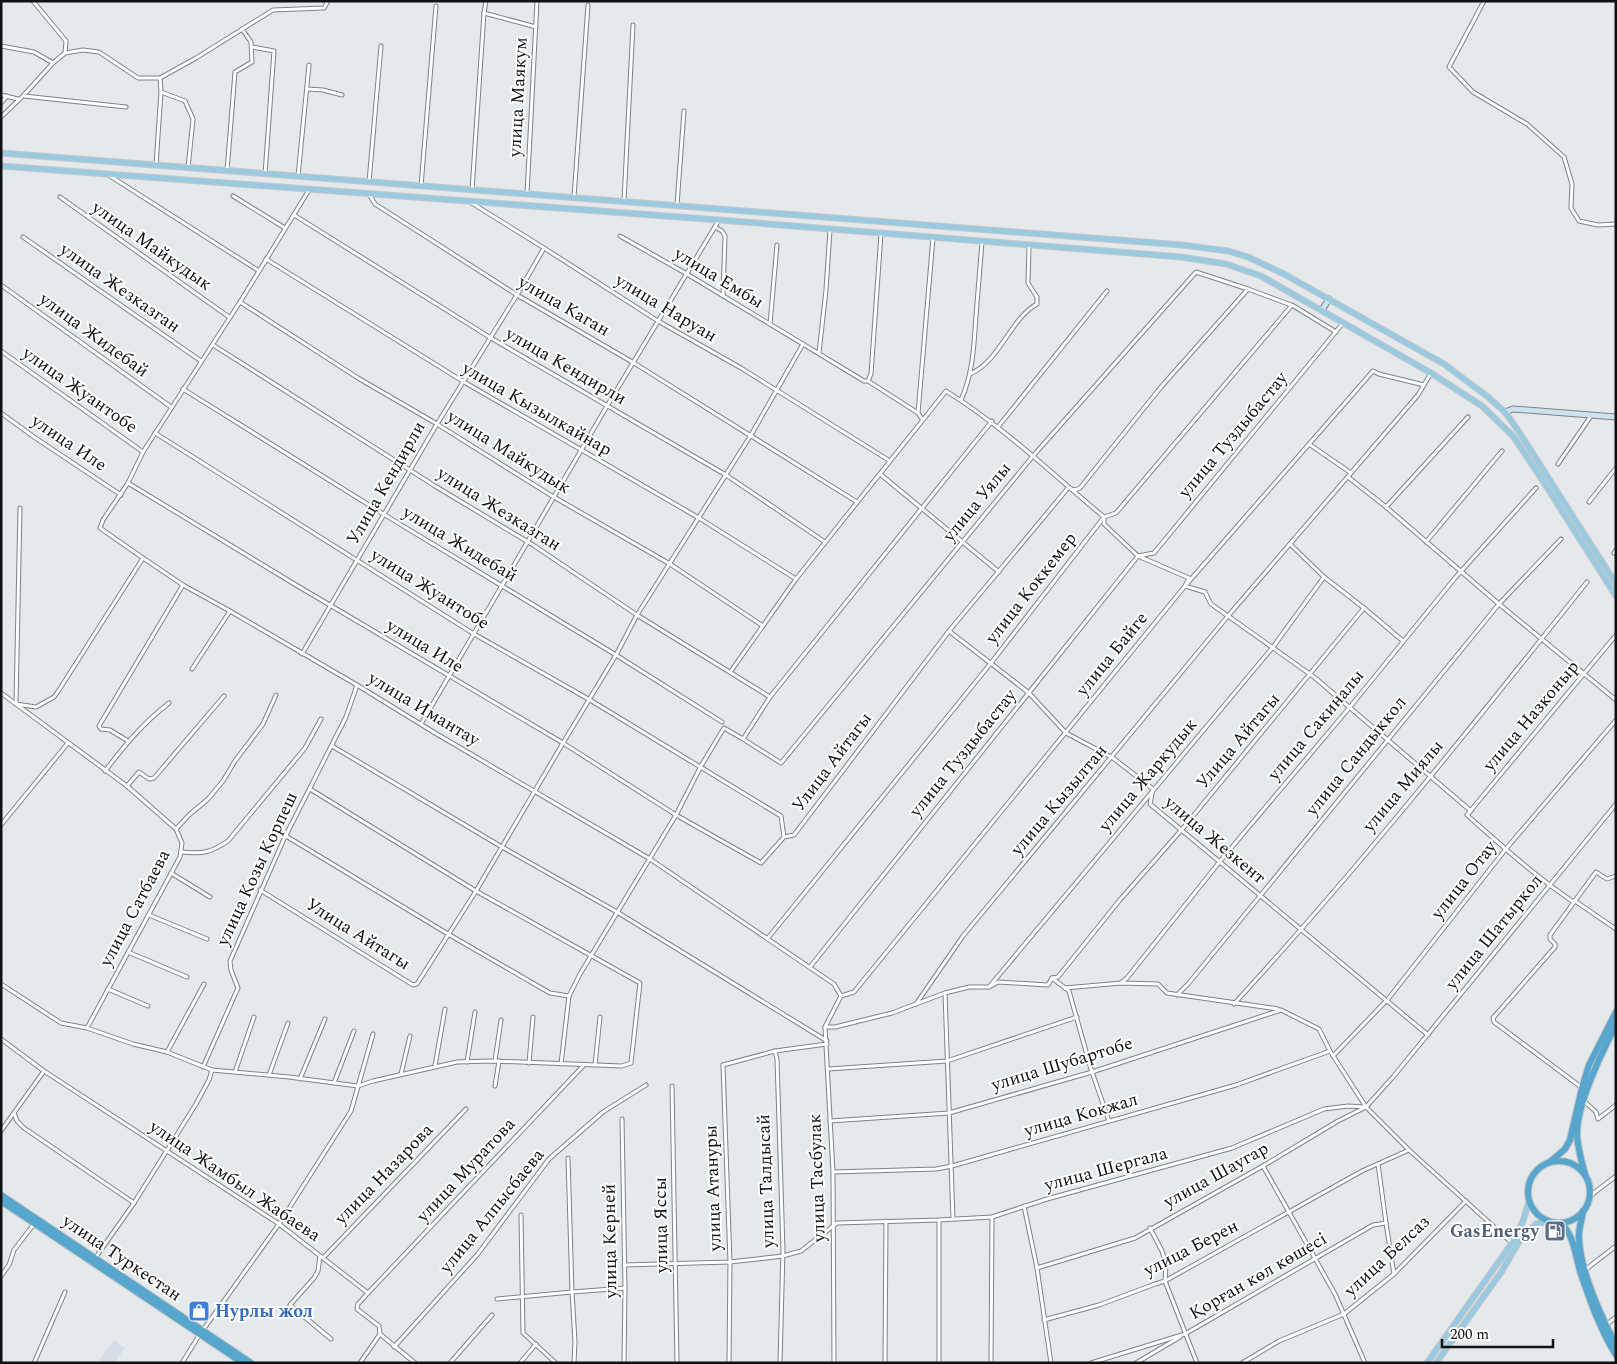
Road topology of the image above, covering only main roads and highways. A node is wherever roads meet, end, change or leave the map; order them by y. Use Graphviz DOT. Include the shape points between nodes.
graph roads {
  1 [pos="1,153"];
  2 [pos="1,166"];
  3 [pos="643,203"];
  4 [pos="643,214"];
  5 [pos="1616,584"];
  6 [pos="1616,596"];
  7 [pos="1616,1012"];
  8 [pos="1616,1025"];
  9 [pos="1550,1162"];
  10 [pos="1585,1175"];
  11 [pos="1,1195"];
  12 [pos="1,1201"];
  13 [pos="1529,1201"];
  14 [pos="1583,1212"];
  15 [pos="1548,1221"];
  16 [pos="1561,1223"];
  17 [pos="201,1332"];
  18 [pos="1616,1345"];
  19 [pos="1616,1355"];
  20 [pos="243,1363"];
  21 [pos="251,1363"];
  22 [pos="1427,1363"];
  23 [pos="1436,1363"];
  1 -- 3 [label="main road"];
  2 -- 4 [label="main road"];
  3 -- 4 [label="main road"];
  3 -- 5 [label="main road" via="1182,244 1248,257 1444,364 1505,412"];
  4 -- 6 [label="main road" via="1181,257 1226,264 1260,276 1344,322 1482,406 1513,436"];
  7 -- 9 [label="highway" via="1589,1065 1570,1140"];
  8 -- 10 [label="highway" via="1601,1052 1577,1133"];
  9 -- 10 [label="highway" via="1570,1163"];
  9 -- 13 [label="highway" via="1541,1166 1529,1182"];
  10 -- 14 [label="highway" via="1590,1196"];
  11 -- 17 [label="highway, улица Туркестан"];
  12 -- 17 [label="highway, улица Туркестан"];
  13 -- 15 [label="highway" via="1539,1216"];
  13 -- 22 [label="main road" via="1512,1243"];
  14 -- 16 [label="highway" via="1569,1222"];
  14 -- 18 [label="highway" via="1578,1236 1585,1270 1605,1325"];
  15 -- 16 [label="highway"];
  15 -- 23 [label="main road" via="1536,1224 1521,1238 1502,1271"];
  16 -- 19 [label="highway" via="1571,1236 1595,1312"];
  17 -- 20 [label="highway, улица Туркестан"];
  17 -- 21 [label="highway, улица Туркестан"];
}
